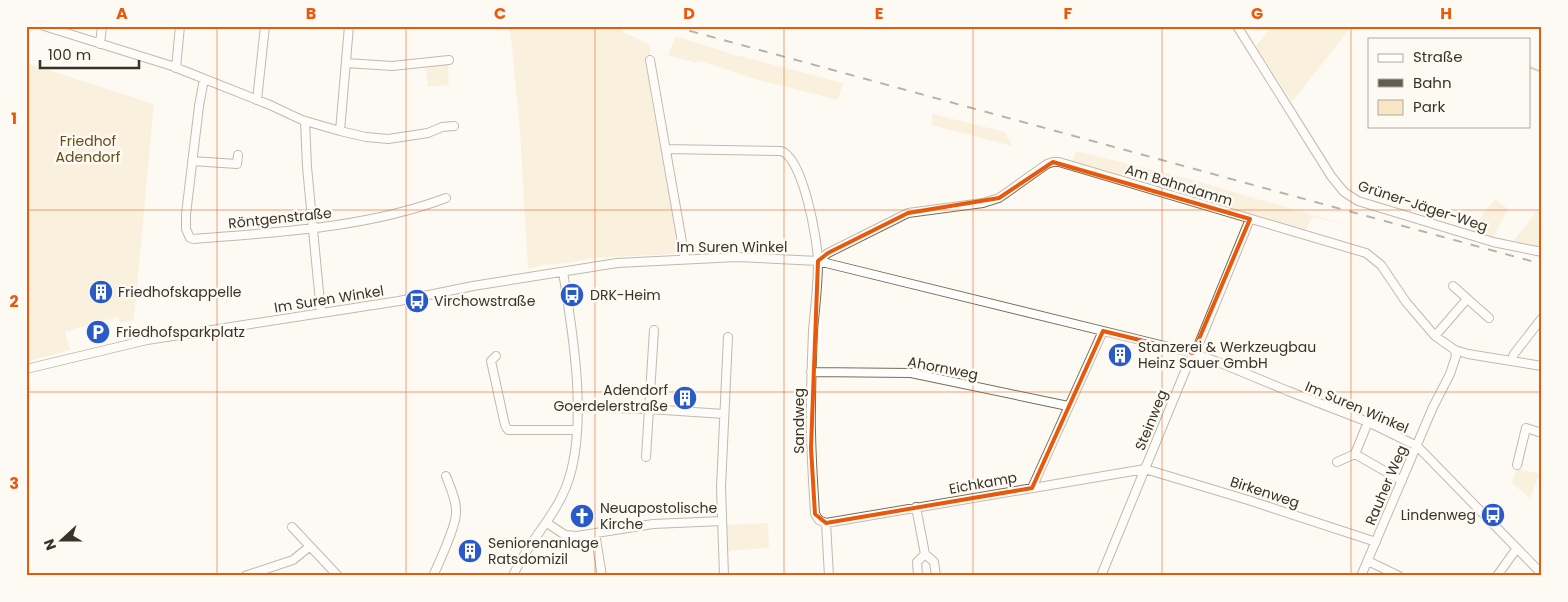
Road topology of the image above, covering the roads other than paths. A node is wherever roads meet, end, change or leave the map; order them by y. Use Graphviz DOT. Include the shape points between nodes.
graph roads {
  1 [pos="44,26"];
  2 [pos="102,26"];
  3 [pos="180,26"];
  4 [pos="265,26"];
  5 [pos="350,26"];
  6 [pos="1237,26"];
  7 [pos="100,44"];
  8 [pos="449,60"];
  9 [pos="650,60"];
  10 [pos="346,63"];
  11 [pos="176,68"];
  12 [pos="204,79"];
  13 [pos="258,100"];
  14 [pos="305,121"];
  15 [pos="454,126"];
  16 [pos="340,131"];
  17 [pos="666,149"];
  18 [pos="238,155"];
  19 [pos="192,161"];
  20 [pos="446,198"];
  21 [pos="1250,219"];
  22 [pos="312,228"];
  23 [pos="1542,252"];
  24 [pos="684,259"];
  25 [pos="818,261"];
  26 [pos="563,272"];
  27 [pos="1453,286"];
  28 [pos="1467,299"];
  29 [pos="322,313"];
  30 [pos="1489,318"];
  31 [pos="1542,318"];
  32 [pos="654,330"];
  33 [pos="1103,331"];
  34 [pos="1435,336"];
  35 [pos="728,337"];
  36 [pos="1455,350"];
  37 [pos="1193,353"];
  38 [pos="496,356"];
  39 [pos="1511,361"];
  40 [pos="1542,366"];
  41 [pos="26,368"];
  42 [pos="811,372"];
  43 [pos="1068,406"];
  44 [pos="576,407"];
  45 [pos="649,409"];
  46 [pos="724,414"];
  47 [pos="1368,422"];
  48 [pos="576,430"];
  49 [pos="1542,433"];
  50 [pos="1416,446"];
  51 [pos="1355,454"];
  52 [pos="646,456"];
  53 [pos="1337,462"];
  54 [pos="1517,465"];
  55 [pos="1145,469"];
  56 [pos="446,476"];
  57 [pos="1402,481"];
  58 [pos="1032,488"];
  59 [pos="916,507"];
  60 [pos="722,521"];
  61 [pos="547,523"];
  62 [pos="826,523"];
  63 [pos="292,527"];
  64 [pos="595,533"];
  65 [pos="1376,542"];
  66 [pos="309,547"];
  67 [pos="1517,548"];
  68 [pos="925,554"];
  69 [pos="1368,561"];
  70 [pos="1542,574"];
  71 [pos="246,576"];
  72 [pos="338,576"];
  73 [pos="433,576"];
  74 [pos="513,576"];
  75 [pos="602,576"];
  76 [pos="724,576"];
  77 [pos="829,576"];
  78 [pos="918,576"];
  79 [pos="936,576"];
  80 [pos="1101,576"];
  81 [pos="1361,576"];
  82 [pos="1399,576"];
  83 [pos="1497,576"];
  1 -- 7 [label="street"];
  2 -- 7 [label="street"];
  3 -- 11 [label="street"];
  4 -- 13 [label="street"];
  5 -- 10 [label="street"];
  6 -- 23 [label="street, Grüner-Jäger-Weg" via="1344,192 1358,201 1493,242"];
  7 -- 11 [label="street"];
  8 -- 10 [label="street" via="392,66"];
  9 -- 17 [label="street"];
  10 -- 16 [label="street"];
  11 -- 12 [label="street"];
  12 -- 13 [label="street"];
  12 -- 19 [label="street, Röntgenstraße"];
  13 -- 14 [label="street"];
  14 -- 16 [label="street"];
  14 -- 22 [label="street"];
  15 -- 16 [label="street" via="388,139"];
  17 -- 24 [label="street"];
  17 -- 25 [label="street, Sandweg" via="781,151 788,154 805,190"];
  18 -- 19 [label="street" via="237,164"];
  19 -- 22 [label="street, Röntgenstraße" via="186,214 186,230 190,238"];
  20 -- 22 [label="street, Röntgenstraße" via="376,219"];
  21 -- 25 [label="street, Am Bahndamm" via="1053,162 999,198 908,213"];
  21 -- 34 [label="street, Am Bahndamm" via="1371,256"];
  21 -- 37 [label="street, Steinweg"];
  22 -- 29 [label="street"];
  24 -- 25 [label="street, Im Suren Winkel" via="744,257"];
  24 -- 26 [label="street, Im Suren Winkel" via="630,261"];
  25 -- 33 [label="street, Im Suren Winkel"];
  25 -- 42 [label="street, Sandweg"];
  26 -- 29 [label="street, Im Suren Winkel"];
  26 -- 44 [label="street" via="573,343"];
  27 -- 28 [label="street"];
  28 -- 30 [label="street"];
  28 -- 34 [label="street"];
  29 -- 41 [label="street, Im Suren Winkel" via="147,340"];
  31 -- 39 [label="street"];
  32 -- 45 [label="street"];
  33 -- 37 [label="street, Im Suren Winkel"];
  33 -- 43 [label="street"];
  34 -- 36 [label="street, Am Bahndamm"];
  35 -- 46 [label="street"];
  36 -- 39 [label="street, Am Bahndamm"];
  36 -- 50 [label="street, Rauher Weg" via="1450,374"];
  37 -- 47 [label="street, Im Suren Winkel"];
  37 -- 55 [label="street, Steinweg"];
  38 -- 48 [label="street" via="491,361 508,430"];
  39 -- 40 [label="street, Am Bahndamm"];
  42 -- 43 [label="street, Ahornweg" via="913,373"];
  42 -- 62 [label="street, Sandweg" via="810,432 815,514"];
  43 -- 58 [label="street"];
  44 -- 45 [label="street"];
  44 -- 48 [label="street"];
  45 -- 46 [label="street"];
  45 -- 52 [label="street"];
  46 -- 60 [label="street"];
  47 -- 50 [label="street, Im Suren Winkel"];
  47 -- 51 [label="street"];
  48 -- 61 [label="street" via="571,473"];
  49 -- 54 [label="street" via="1526,428"];
  50 -- 57 [label="street, Rauher Weg"];
  50 -- 67 [label="street"];
  51 -- 53 [label="street"];
  51 -- 57 [label="street"];
  55 -- 58 [label="street, Eichkamp"];
  55 -- 65 [label="street, Birkenweg"];
  55 -- 80 [label="street, Steinweg"];
  56 -- 73 [label="street" via="457,515"];
  57 -- 65 [label="street, Rauher Weg"];
  58 -- 59 [label="street, Eichkamp"];
  59 -- 62 [label="street, Eichkamp"];
  59 -- 68 [label="street"];
  60 -- 64 [label="street" via="659,524"];
  60 -- 76 [label="street"];
  61 -- 64 [label="street" via="570,536"];
  61 -- 74 [label="street"];
  62 -- 77 [label="street, Sandweg"];
  63 -- 66 [label="street"];
  64 -- 75 [label="street"];
  65 -- 69 [label="street, Rauher Weg"];
  66 -- 71 [label="street" via="293,560"];
  66 -- 72 [label="street"];
  67 -- 70 [label="street"];
  67 -- 83 [label="street"];
  68 -- 78 [label="street" via="917,562"];
  68 -- 79 [label="street" via="934,562"];
  69 -- 81 [label="street, Rauher Weg"];
  69 -- 82 [label="street"];
}
